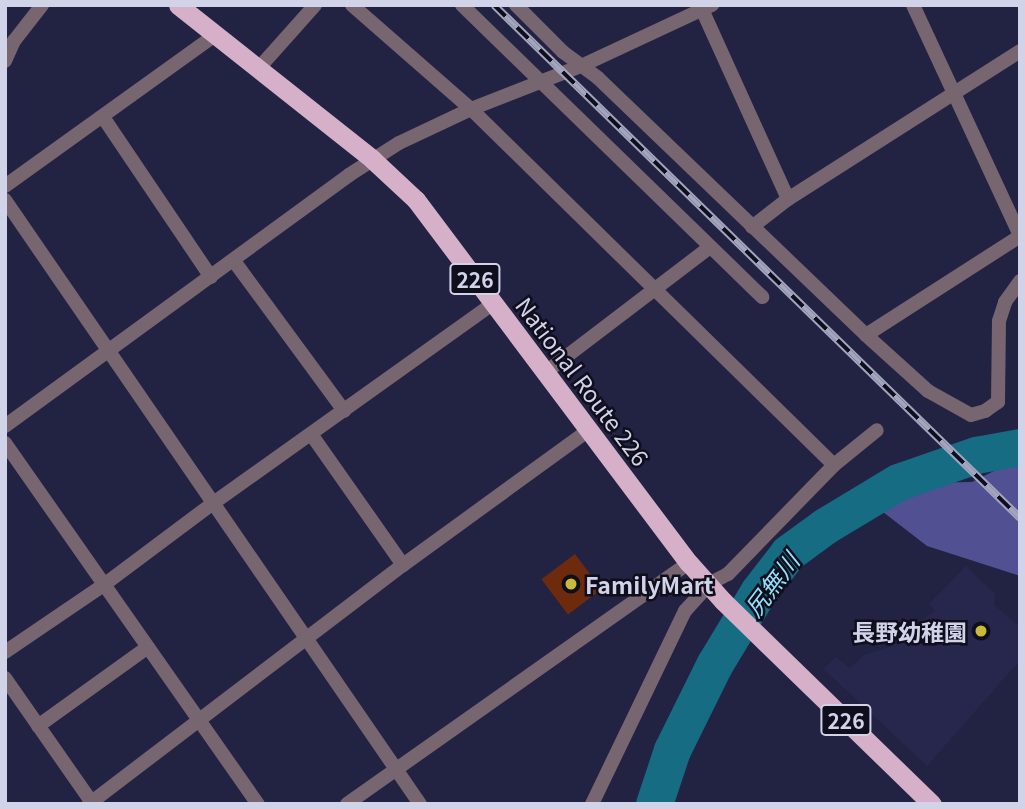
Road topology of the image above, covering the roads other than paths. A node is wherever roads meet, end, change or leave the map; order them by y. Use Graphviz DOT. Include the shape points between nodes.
graph roads {
  1 [pos="42,5"];
  2 [pos="178,5"];
  3 [pos="315,5"];
  4 [pos="352,5"];
  5 [pos="462,5"];
  6 [pos="516,5"];
  7 [pos="912,5"];
  8 [pos="704,7"];
  9 [pos="215,35"];
  10 [pos="9,39"];
  11 [pos="1020,51"];
  12 [pos="5,61"];
  13 [pos="581,66"];
  14 [pos="258,69"];
  15 [pos="540,82"];
  16 [pos="953,95"];
  17 [pos="471,109"];
  18 [pos="103,117"];
  19 [pos="372,159"];
  20 [pos="5,186"];
  21 [pos="788,199"];
  22 [pos="5,200"];
  23 [pos="1020,201"];
  24 [pos="1003,203"];
  25 [pos="752,227"];
  26 [pos="1020,235"];
  27 [pos="710,247"];
  28 [pos="234,261"];
  29 [pos="211,277"];
  30 [pos="1020,281"];
  31 [pos="656,291"];
  32 [pos="762,297"];
  33 [pos="494,303"];
  34 [pos="866,335"];
  35 [pos="107,352"];
  36 [pos="546,372"];
  37 [pos="344,411"];
  38 [pos="5,426"];
  39 [pos="589,430"];
  40 [pos="877,430"];
  41 [pos="311,434"];
  42 [pos="5,443"];
  43 [pos="834,466"];
  44 [pos="212,503"];
  45 [pos="689,563"];
  46 [pos="403,565"];
  47 [pos="105,584"];
  48 [pos="709,584"];
  49 [pos="305,638"];
  50 [pos="148,647"];
  51 [pos="5,652"];
  52 [pos="5,678"];
  53 [pos="200,720"];
  54 [pos="38,726"];
  55 [pos="396,767"];
  56 [pos="91,803"];
  57 [pos="258,804"];
  58 [pos="347,804"];
  59 [pos="420,804"];
  60 [pos="592,804"];
  61 [pos="932,804"];
  1 -- 10 [label="street"];
  2 -- 9 [label="highway, National Route 226 / 226"];
  3 -- 14 [label="street"];
  4 -- 17 [label="street"];
  5 -- 15 [label="street"];
  6 -- 13 [label="street"];
  7 -- 16 [label="street"];
  8 -- 13 [label="street"];
  8 -- 21 [label="street"];
  9 -- 14 [label="highway, National Route 226 / 226"];
  9 -- 18 [label="street"];
  10 -- 12 [label="street"];
  11 -- 16 [label="street"];
  13 -- 15 [label="street"];
  13 -- 25 [label="street"];
  14 -- 19 [label="highway, National Route 226 / 226"];
  15 -- 17 [label="street"];
  15 -- 27 [label="street"];
  16 -- 21 [label="street"];
  16 -- 24 [label="street"];
  17 -- 19 [label="street"];
  17 -- 31 [label="street"];
  18 -- 20 [label="street"];
  18 -- 29 [label="street"];
  19 -- 28 [label="street"];
  19 -- 33 [label="highway, National Route 226 / 226" via="416,200"];
  21 -- 25 [label="street"];
  22 -- 35 [label="street"];
  23 -- 24 [label="street"];
  24 -- 26 [label="street"];
  25 -- 34 [label="street"];
  26 -- 34 [label="street"];
  27 -- 31 [label="street"];
  27 -- 32 [label="street"];
  28 -- 29 [label="street"];
  28 -- 37 [label="street"];
  29 -- 35 [label="street"];
  30 -- 34 [label="street" via="1005,302 999,321 998,401 985,411 971,415 929,391"];
  31 -- 36 [label="street"];
  31 -- 43 [label="street"];
  33 -- 36 [label="highway, National Route 226 / 226"];
  33 -- 37 [label="street"];
  35 -- 38 [label="street"];
  35 -- 44 [label="street"];
  36 -- 39 [label="highway, National Route 226 / 226"];
  37 -- 41 [label="street"];
  39 -- 45 [label="highway, National Route 226 / 226"];
  39 -- 46 [label="street"];
  40 -- 43 [label="street"];
  41 -- 44 [label="street"];
  41 -- 46 [label="street"];
  42 -- 47 [label="street"];
  43 -- 48 [label="street" via="728,574"];
  44 -- 47 [label="street"];
  44 -- 49 [label="street"];
  45 -- 48 [label="highway, National Route 226 / 226"];
  45 -- 55 [label="street"];
  46 -- 49 [label="street"];
  47 -- 50 [label="street"];
  47 -- 51 [label="street"];
  48 -- 60 [label="street" via="685,611"];
  48 -- 61 [label="highway, National Route 226 / 226"];
  49 -- 53 [label="street"];
  49 -- 55 [label="street"];
  50 -- 53 [label="street"];
  50 -- 54 [label="street"];
  52 -- 54 [label="street"];
  53 -- 56 [label="street"];
  53 -- 57 [label="street"];
  54 -- 56 [label="street"];
  55 -- 58 [label="street"];
  55 -- 59 [label="street"];
}
